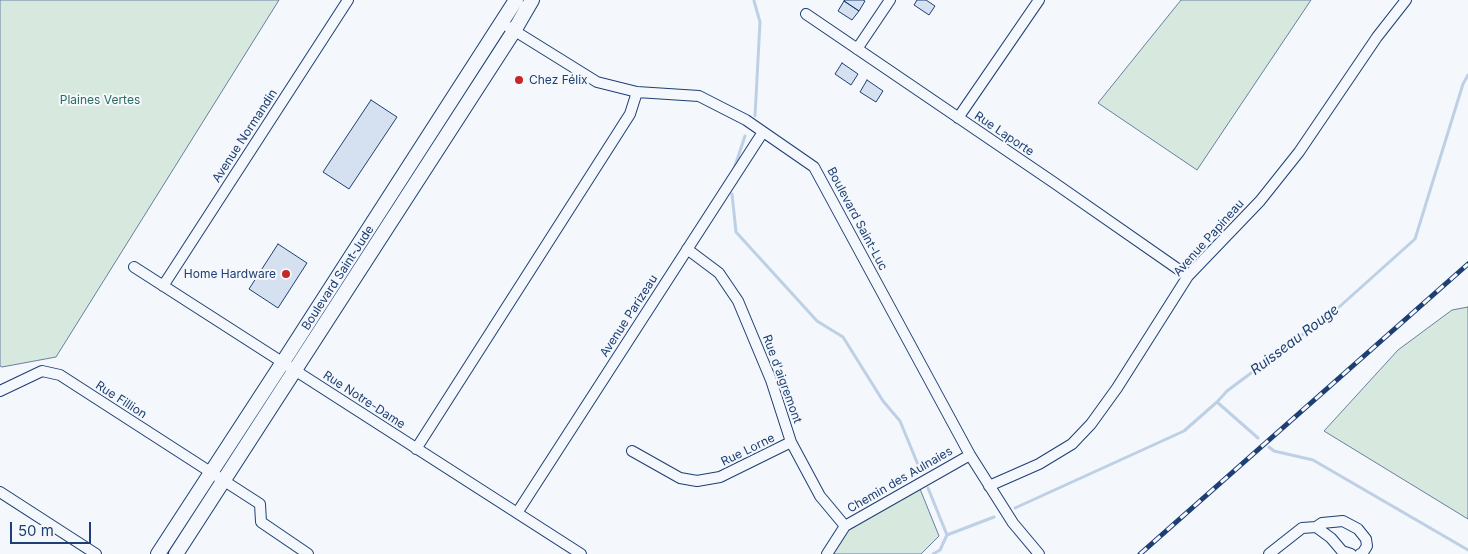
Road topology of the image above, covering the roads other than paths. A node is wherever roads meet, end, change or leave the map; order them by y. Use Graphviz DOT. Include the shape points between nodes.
graph roads {
  1 [pos="348,0"];
  2 [pos="516,0"];
  3 [pos="532,0"];
  4 [pos="890,0"];
  5 [pos="1039,0"];
  6 [pos="1406,0"];
  7 [pos="806,14"];
  8 [pos="502,23"];
  9 [pos="514,32"];
  10 [pos="857,49"];
  11 [pos="637,92"];
  12 [pos="958,118"];
  13 [pos="763,132"];
  14 [pos="687,249"];
  15 [pos="134,267"];
  16 [pos="1188,276"];
  17 [pos="163,286"];
  18 [pos="289,366"];
  19 [pos="0,391"];
  20 [pos="791,442"];
  21 [pos="416,449"];
  22 [pos="632,451"];
  23 [pos="970,455"];
  24 [pos="211,472"];
  25 [pos="224,480"];
  26 [pos="990,486"];
  27 [pos="0,492"];
  28 [pos="517,513"];
  29 [pos="845,526"];
  30 [pos="1316,527"];
  31 [pos="96,554"];
  32 [pos="158,554"];
  33 [pos="176,554"];
  34 [pos="308,554"];
  35 [pos="581,554"];
  36 [pos="827,554"];
  37 [pos="1039,554"];
  38 [pos="1269,554"];
  39 [pos="1351,554"];
  40 [pos="1360,554"];
  1 -- 17 [label="street, Avenue Normandin"];
  2 -- 8 [label="street, Boulevard Saint-Jude"];
  3 -- 9 [label="street, Boulevard Saint-Jude"];
  4 -- 10 [label="street"];
  5 -- 12 [label="street"];
  6 -- 16 [label="street, Avenue Papineau" via="1299,152 1260,201"];
  7 -- 10 [label="street, Rue Laporte"];
  8 -- 9 [label="street, Boulevard Saint-Luc"];
  8 -- 18 [label="street, Boulevard Saint-Jude"];
  9 -- 11 [label="street, Boulevard Saint-Luc" via="597,82"];
  9 -- 18 [label="street, Boulevard Saint-Jude"];
  10 -- 12 [label="street, Rue Laporte"];
  11 -- 13 [label="street, Boulevard Saint-Luc" via="699,96"];
  11 -- 21 [label="street" via="630,114"];
  12 -- 16 [label="street, Rue Laporte"];
  13 -- 14 [label="street, Avenue Parizeau"];
  13 -- 23 [label="street, Boulevard Saint-Luc" via="814,167"];
  14 -- 20 [label="street, Rue d'aigremont" via="719,273 738,301 771,380"];
  14 -- 28 [label="street, Avenue Parizeau"];
  15 -- 17 [label="street, Rue Notre-Dame"];
  16 -- 26 [label="street, Avenue Papineau" via="1091,424 1072,444 1039,464"];
  17 -- 18 [label="street, Rue Notre-Dame"];
  18 -- 21 [label="street, Rue Notre-Dame"];
  18 -- 24 [label="street, Boulevard Saint-Jude"];
  18 -- 25 [label="street, Boulevard Saint-Jude"];
  19 -- 24 [label="street, Rue Fillion" via="42,371 60,375"];
  20 -- 22 [label="street, Rue Lorne" via="720,477 697,481 680,478"];
  20 -- 29 [label="street, Rue d'aigremont" via="820,496"];
  21 -- 28 [label="street, Rue Notre-Dame"];
  23 -- 26 [label="street, Boulevard Saint-Luc"];
  23 -- 29 [label="street, Chemin des Aulnaies"];
  24 -- 25 [label="street, Rue Fillion"];
  24 -- 32 [label="street, Boulevard Saint-Jude"];
  25 -- 33 [label="street, Boulevard Saint-Jude"];
  25 -- 34 [label="street, Rue Fillion" via="260,504 261,522"];
  26 -- 37 [label="street, Boulevard Saint-Luc" via="1013,523"];
  27 -- 31 [label="street"];
  28 -- 35 [label="street, Rue Notre-Dame"];
  29 -- 36 [label="street, Chemin des Aulnaies"];
  30 -- 38 [label="street" via="1302,528"];
  30 -- 39 [label="street" via="1342,551"];
  30 -- 40 [label="street" via="1343,521 1358,528 1367,546"];
}
